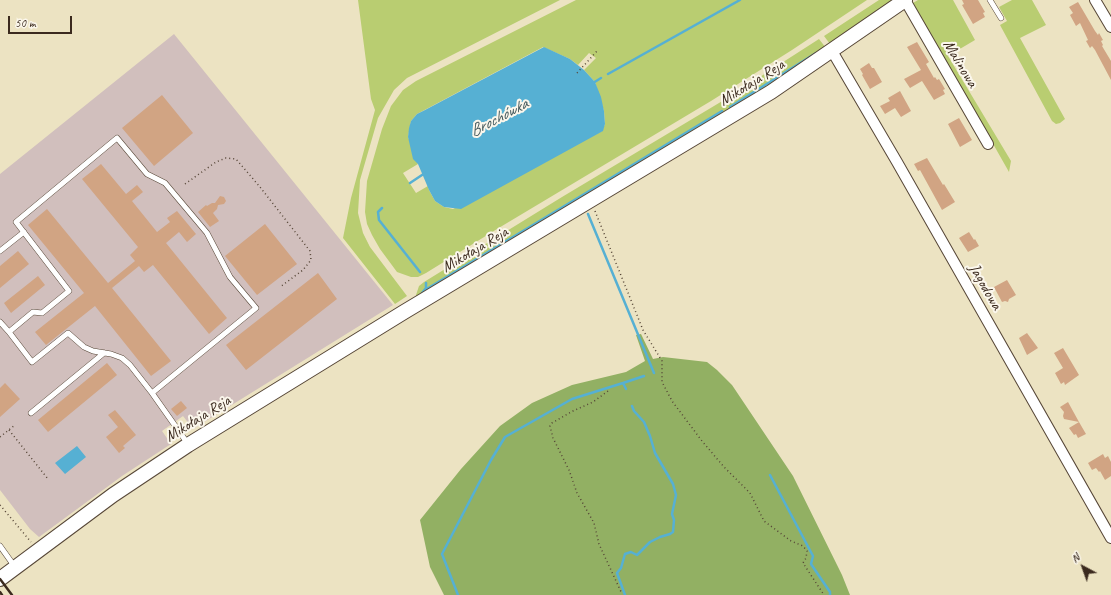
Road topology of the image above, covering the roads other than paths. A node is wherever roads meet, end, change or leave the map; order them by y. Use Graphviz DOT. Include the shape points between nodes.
graph roads {
  1 [pos="905,0"];
  2 [pos="990,0"];
  3 [pos="1095,0"];
  4 [pos="1000,18"];
  5 [pos="1111,27"];
  6 [pos="832,51"];
  7 [pos="988,144"];
  8 [pos="24,232"];
  9 [pos="0,251"];
  10 [pos="0,322"];
  11 [pos="9,332"];
  12 [pos="104,353"];
  13 [pos="152,392"];
  14 [pos="31,413"];
  15 [pos="188,445"];
  16 [pos="1111,538"];
  17 [pos="0,546"];
  18 [pos="16,568"];
  19 [pos="0,579"];
  1 -- 6 [label="street, Mikołaja Reja"];
  1 -- 7 [label="street, Malinowa"];
  2 -- 4 [label="lane"];
  3 -- 5 [label="street"];
  6 -- 15 [label="street, Mikołaja Reja" via="771,92"];
  6 -- 16 [label="street, Jagodowa"];
  8 -- 9 [label="lane"];
  8 -- 11 [label="lane" via="68,291 42,313 33,312"];
  8 -- 13 [label="lane" via="16,222 117,138 147,174 165,183 207,233 230,277 256,308"];
  10 -- 11 [label="lane"];
  11 -- 12 [label="lane" via="32,362 68,333 84,347"];
  12 -- 13 [label="lane" via="122,358"];
  12 -- 14 [label="lane"];
  13 -- 15 [label="lane"];
  15 -- 18 [label="street, Mikołaja Reja" via="113,495"];
  17 -- 18 [label="lane"];
  18 -- 19 [label="street, Mikołaja Reja"];
}
